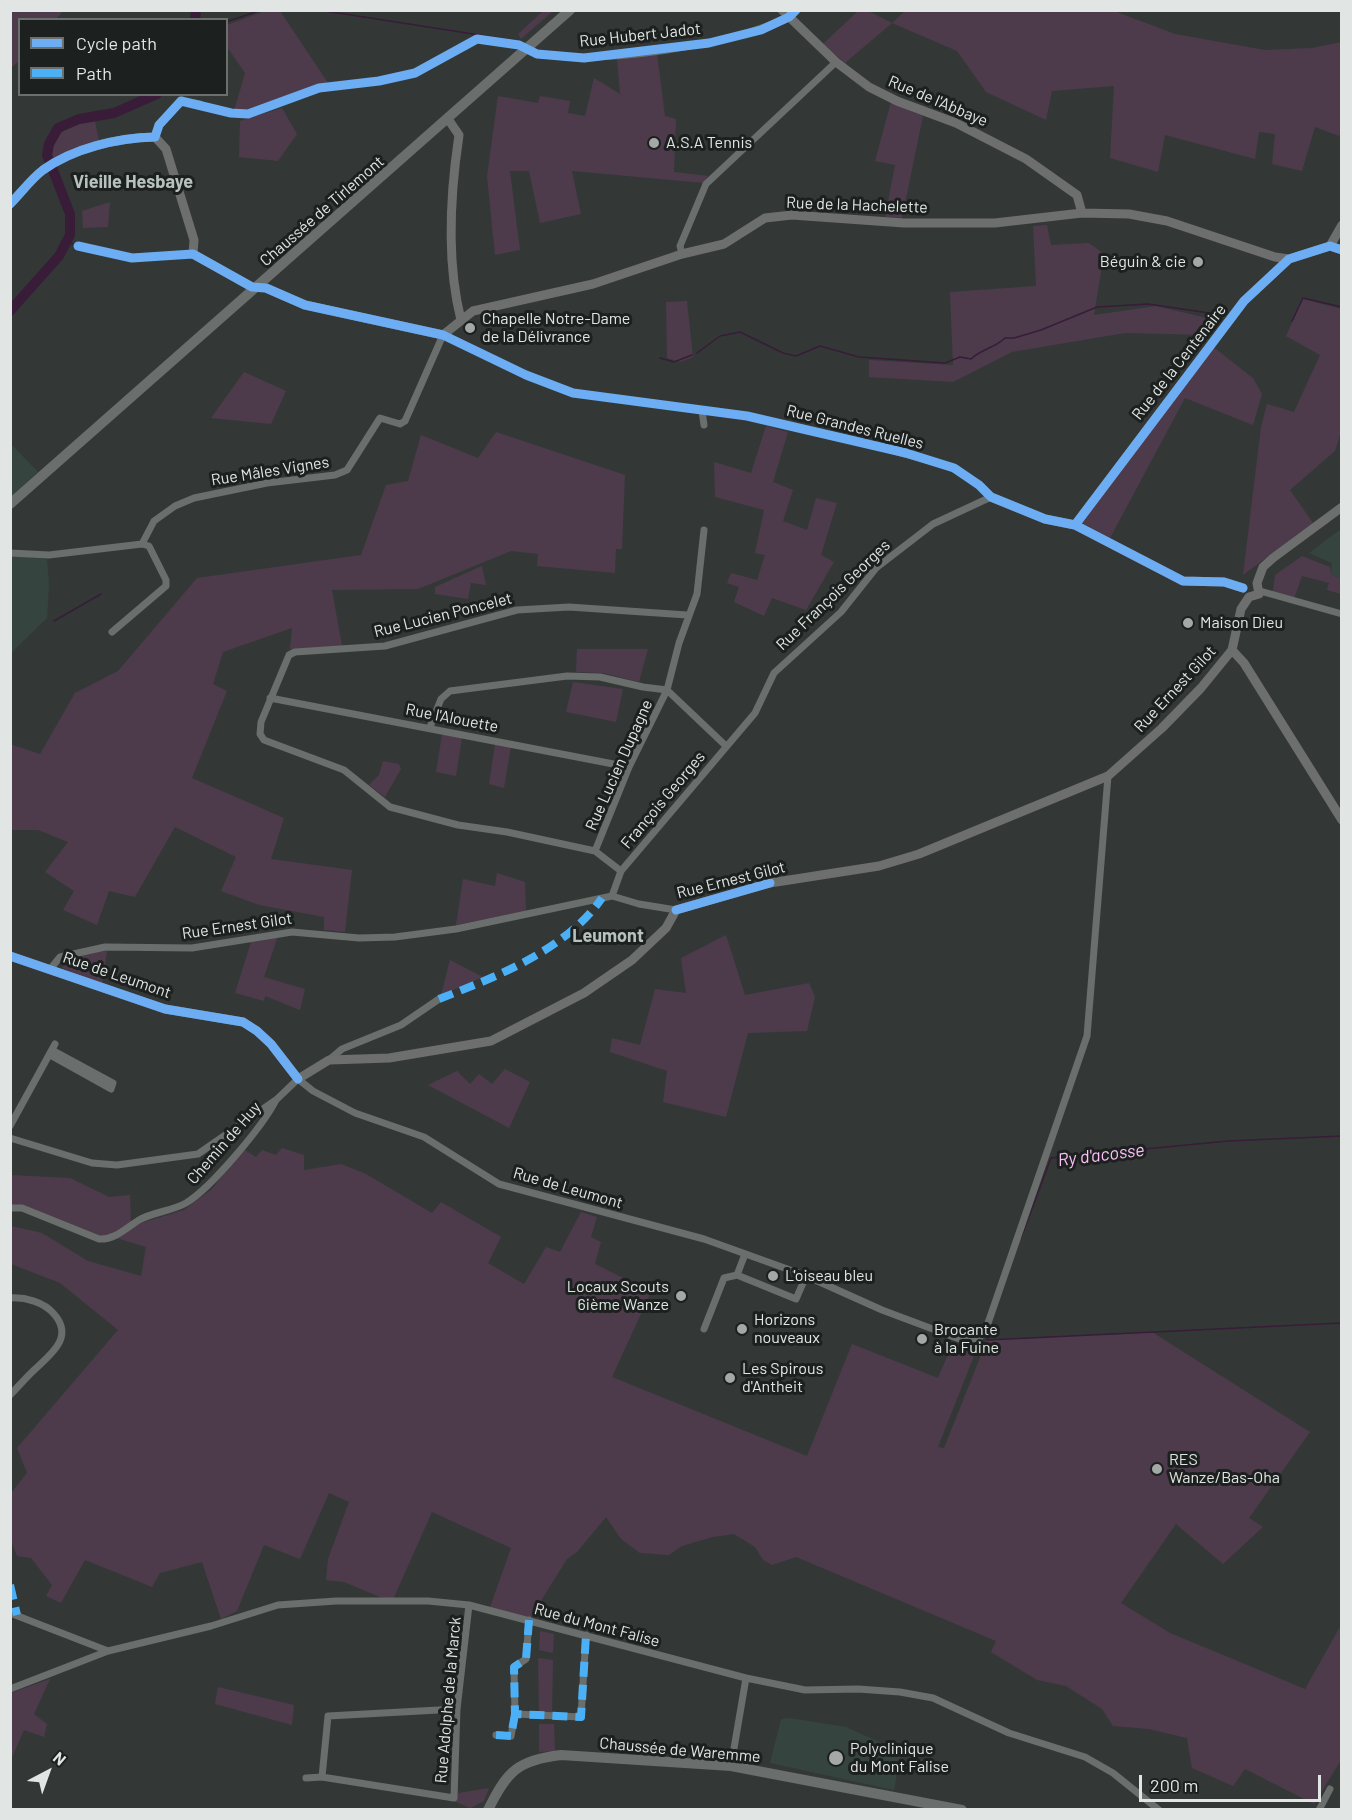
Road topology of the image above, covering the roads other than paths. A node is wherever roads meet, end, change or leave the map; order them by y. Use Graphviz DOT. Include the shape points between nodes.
graph roads {
  1 [pos="570,10"];
  2 [pos="789,13"];
  3 [pos="527,49"];
  4 [pos="836,62"];
  5 [pos="200,104"];
  6 [pos="448,119"];
  7 [pos="155,137"];
  8 [pos="10,204"];
  9 [pos="1082,213"];
  10 [pos="1341,225"];
  11 [pos="78,246"];
  12 [pos="1330,246"];
  13 [pos="1341,250"];
  14 [pos="193,254"];
  15 [pos="682,254"];
  16 [pos="1289,258"];
  17 [pos="257,287"];
  18 [pos="461,320"];
  19 [pos="443,335"];
  20 [pos="702,411"];
  21 [pos="704,425"];
  22 [pos="991,497"];
  23 [pos="10,504"];
  24 [pos="1340,509"];
  25 [pos="1075,525"];
  26 [pos="704,530"];
  27 [pos="142,544"];
  28 [pos="10,553"];
  29 [pos="1259,587"];
  30 [pos="1243,588"];
  31 [pos="1249,597"];
  32 [pos="1341,614"];
  33 [pos="687,615"];
  34 [pos="112,632"];
  35 [pos="1232,650"];
  36 [pos="668,690"];
  37 [pos="270,698"];
  38 [pos="430,727"];
  39 [pos="726,746"];
  40 [pos="629,767"];
  41 [pos="1108,776"];
  42 [pos="1341,820"];
  43 [pos="595,851"];
  44 [pos="621,871"];
  45 [pos="612,896"];
  46 [pos="676,910"];
  47 [pos="10,956"];
  48 [pos="51,968"];
  49 [pos="439,999"];
  50 [pos="52,1050"];
  51 [pos="329,1060"];
  52 [pos="298,1079"];
  53 [pos="276,1100"];
  54 [pos="10,1126"];
  55 [pos="10,1138"];
  56 [pos="10,1208"];
  57 [pos="745,1254"];
  58 [pos="736,1275"];
  59 [pos="806,1276"];
  60 [pos="10,1298"];
  61 [pos="704,1329"];
  62 [pos="10,1395"];
  63 [pos="469,1605"];
  64 [pos="10,1613"];
  65 [pos="529,1620"];
  66 [pos="586,1635"];
  67 [pos="108,1651"];
  68 [pos="746,1678"];
  69 [pos="10,1689"];
  70 [pos="457,1709"];
  71 [pos="515,1714"];
  72 [pos="496,1736"];
  73 [pos="731,1766"];
  74 [pos="322,1777"];
  75 [pos="306,1778"];
  76 [pos="1330,1789"];
  77 [pos="488,1809"];
  78 [pos="962,1809"];
  79 [pos="1159,1809"];
  80 [pos="1319,1809"];
  1 -- 3 [label="main road, Chaussée de Tirlemont"];
  2 -- 3 [label="street, Rue Hubert Jadot" via="761,30 709,43 623,55 584,58 537,54"];
  2 -- 4 [label="street, Rue de l'Abbaye"];
  3 -- 6 [label="main road, Chaussée de Tirlemont"];
  4 -- 9 [label="street, Rue de l'Abbaye" via="869,87 956,123 1026,159 1077,195"];
  4 -- 15 [label="street" via="706,184 680,246"];
  5 -- 7 [label="street" via="181,101 159,125"];
  6 -- 17 [label="main road, Chaussée de Tirlemont"];
  6 -- 18 [label="street" via="459,135 451,209 456,300"];
  7 -- 8 [label="street" via="88,148 42,171"];
  7 -- 14 [label="street" via="166,149 194,240"];
  9 -- 15 [label="street, Rue de la Hachelette" via="995,223 904,223 792,215 765,218 724,244"];
  9 -- 16 [label="street, Rue de la Hachelette" via="1129,214 1167,221 1275,257"];
  10 -- 12 [label="street"];
  11 -- 14 [label="street" via="132,258"];
  12 -- 13 [label="street"];
  12 -- 16 [label="street, Rue de la Centenaire"];
  14 -- 17 [label="street"];
  15 -- 18 [label="street, Rue de la Hachelette" via="563,293 473,311"];
  16 -- 25 [label="street, Rue de la Centenaire" via="1244,301"];
  17 -- 19 [label="street" via="305,305"];
  17 -- 23 [label="main road, Chaussée de Tirlemont"];
  18 -- 19 [label="street, Rue de la Hachelette"];
  19 -- 20 [label="street, Rue Grandes Ruelles" via="573,393"];
  19 -- 27 [label="street, Rue Mâles Vignes" via="405,421 400,424 380,418 347,470 194,498 154,521"];
  20 -- 21 [label="street"];
  20 -- 22 [label="street, Rue Grandes Ruelles" via="747,416 906,453 954,468"];
  22 -- 25 [label="street, Rue Grandes Ruelles" via="1045,519"];
  22 -- 39 [label="street, Rue François Georges" via="933,524 876,568 841,612 774,673 755,714"];
  24 -- 29 [label="street" via="1263,567"];
  25 -- 30 [label="street, Rue Grandes Ruelles" via="1183,581 1224,582"];
  26 -- 33 [label="street, Rue Lucien Dupagne" via="697,594"];
  27 -- 28 [label="street" via="50,555"];
  27 -- 34 [label="street" via="149,546 160,565 166,586"];
  29 -- 30 [label="street" via="1249,581"];
  29 -- 31 [label="street" via="1257,596"];
  29 -- 32 [label="street"];
  30 -- 31 [label="street"];
  31 -- 35 [label="street, Rue Ernest Gilot" via="1241,609"];
  33 -- 36 [label="street, Rue Lucien Dupagne"];
  33 -- 37 [label="street, Rue Lucien Poncelet" via="569,607 517,610 385,646 295,652 289,655"];
  35 -- 41 [label="street, Rue Ernest Gilot" via="1178,712"];
  35 -- 42 [label="street" via="1244,663"];
  36 -- 38 [label="street" via="600,677 567,676 450,691 441,699"];
  36 -- 39 [label="street, Rue Lucien Dupagne"];
  36 -- 40 [label="street, Rue Lucien Dupagne"];
  37 -- 38 [label="street, Rue l'Alouette"];
  37 -- 43 [label="street, Rue Lucien Poncelet" via="261,722 264,740 344,770 390,807 458,825"];
  38 -- 40 [label="street, Rue l'Alouette"];
  39 -- 44 [label="street, François Georges"];
  40 -- 43 [label="street, Rue Lucien Dupagne"];
  41 -- 46 [label="street, Rue Ernest Gilot" via="919,854 879,866 770,883"];
  41 -- 59 [label="street, Rue de Leumont" via="1087,1036 987,1326 978,1340 962,1340"];
  43 -- 44 [label="street, Rue Lucien Poncelet"];
  44 -- 45 [label="street"];
  45 -- 46 [label="street, Rue Ernest Gilot"];
  45 -- 48 [label="street, Rue Ernest Gilot" via="459,928 394,937 292,932 192,948 105,947 60,957"];
  46 -- 51 [label="street" via="666,928 632,960 584,993 491,1041 389,1058"];
  47 -- 48 [label="street, Rue de Leumont"];
  48 -- 52 [label="street, Rue de Leumont" via="165,1009 243,1022 271,1044"];
  49 -- 51 [label="street" via="401,1025 342,1049"];
  50 -- 50 [label="street" via="111,1089 113,1083"];
  50 -- 54 [label="street"];
  51 -- 52 [label="street"];
  52 -- 53 [label="street"];
  52 -- 57 [label="street, Rue de Leumont" via="355,1113 424,1137 499,1185 704,1239"];
  53 -- 55 [label="street" via="198,1154 172,1159 117,1165 92,1163"];
  53 -- 56 [label="street, Chemin de Huy" via="261,1125 200,1193 106,1239 22,1208"];
  57 -- 58 [label="street"];
  57 -- 59 [label="street, Rue de Leumont"];
  58 -- 59 [label="street" via="796,1299"];
  58 -- 61 [label="street" via="724,1278"];
  60 -- 62 [label="street" via="27,1299 50,1310 60,1321 63,1334 58,1348"];
  63 -- 65 [label="street, Rue du Mont Falise"];
  63 -- 67 [label="street, Rue du Mont Falise" via="336,1601 278,1605"];
  63 -- 70 [label="street, Rue Adolphe de la Marck"];
  64 -- 67 [label="street"];
  65 -- 66 [label="street, Rue du Mont Falise"];
  65 -- 71 [label="street" via="526,1659 514,1667"];
  66 -- 68 [label="street, Rue du Mont Falise"];
  66 -- 71 [label="street" via="581,1717"];
  67 -- 69 [label="street, Rue du Mont Falise"];
  68 -- 73 [label="street"];
  68 -- 79 [label="street, Rue du Mont Falise" via="805,1690 860,1689 933,1698 1009,1732 1085,1757 1113,1773"];
  70 -- 74 [label="street" via="328,1716"];
  70 -- 74 [label="street, Rue Adolphe de la Marck" via="454,1798"];
  71 -- 72 [label="street" via="511,1736"];
  73 -- 77 [label="main road, Chaussée de Waremme" via="570,1755 547,1757 527,1763 508,1776 496,1789"];
  73 -- 78 [label="main road, Chaussée de Waremme"];
  74 -- 75 [label="street"];
  76 -- 80 [label="street"];
}
